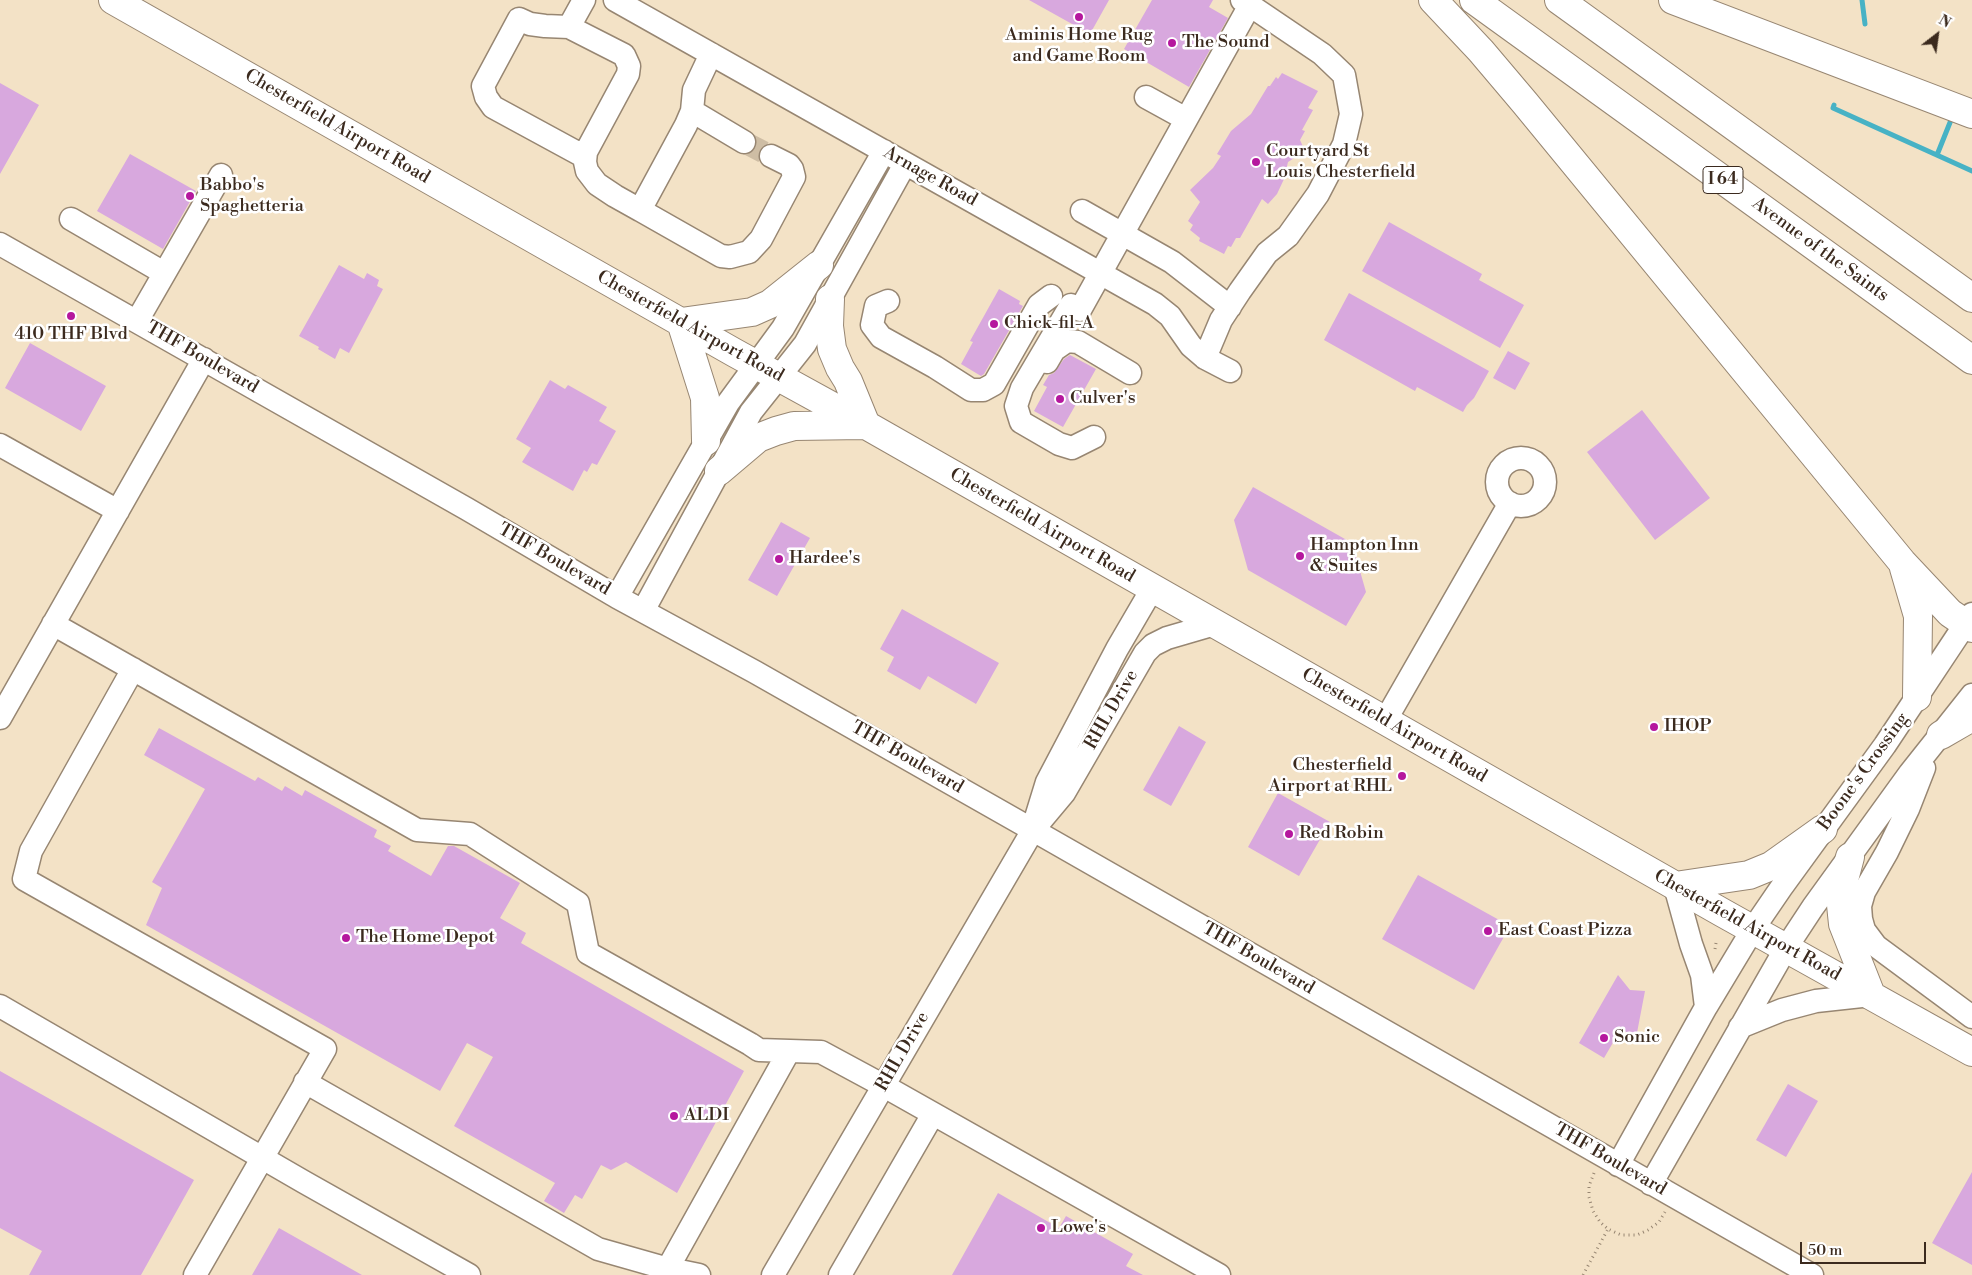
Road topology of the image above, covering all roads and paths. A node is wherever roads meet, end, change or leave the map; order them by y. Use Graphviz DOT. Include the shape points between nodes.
graph roads {
  1 [pos="113,0"];
  2 [pos="584,0"];
  3 [pos="615,0"];
  4 [pos="1433,0"];
  5 [pos="1474,0"];
  6 [pos="1559,0"];
  7 [pos="1674,0"];
  8 [pos="1246,2"];
  9 [pos="569,26"];
  10 [pos="711,54"];
  11 [pos="1146,97"];
  12 [pos="692,111"];
  13 [pos="1972,114"];
  14 [pos="1186,119"];
  15 [pos="744,142"];
  16 [pos="884,151"];
  17 [pos="771,156"];
  18 [pos="585,157"];
  19 [pos="906,164"];
  20 [pos="220,175"];
  21 [pos="640,210"];
  22 [pos="1082,211"];
  23 [pos="71,219"];
  24 [pos="1122,233"];
  25 [pos="0,244"];
  26 [pos="819,266"];
  27 [pos="164,273"];
  28 [pos="1100,273"];
  29 [pos="830,298"];
  30 [pos="1972,298"];
  31 [pos="888,301"];
  32 [pos="1067,304"];
  33 [pos="1230,307"];
  34 [pos="137,321"];
  35 [pos="681,322"];
  36 [pos="1205,358"];
  37 [pos="204,359"];
  38 [pos="1972,360"];
  39 [pos="755,365"];
  40 [pos="1230,371"];
  41 [pos="1130,373"];
  42 [pos="779,378"];
  43 [pos="1022,422"];
  44 [pos="866,425"];
  45 [pos="1094,437"];
  46 [pos="706,441"];
  47 [pos="0,445"];
  48 [pos="719,471"];
  49 [pos="1510,503"];
  50 [pos="118,511"];
  51 [pos="1902,562"];
  52 [pos="1152,588"];
  53 [pos="617,597"];
  54 [pos="643,611"];
  55 [pos="1970,622"];
  56 [pos="54,624"];
  57 [pos="1215,624"];
  58 [pos="133,669"];
  59 [pos="1972,695"];
  60 [pos="1917,697"];
  61 [pos="1972,717"];
  62 [pos="0,718"];
  63 [pos="1385,721"];
  64 [pos="1937,739"];
  65 [pos="1823,829"];
  66 [pos="1033,830"];
  67 [pos="1850,857"];
  68 [pos="1675,886"];
  69 [pos="1753,930"];
  70 [pos="1786,948"];
  71 [pos="1871,995"];
  72 [pos="0,1006"];
  73 [pos="1706,1007"];
  74 [pos="1972,1017"];
  75 [pos="1740,1027"];
  76 [pos="789,1051"];
  77 [pos="1972,1052"];
  78 [pos="305,1082"];
  79 [pos="884,1086"];
  80 [pos="933,1114"];
  81 [pos="262,1158"];
  82 [pos="1611,1161"];
  83 [pos="1651,1184"];
  84 [pos="1673,1196"];
  85 [pos="1608,1229"];
  86 [pos="668,1268"];
  87 [pos="195,1275"];
  88 [pos="469,1275"];
  89 [pos="699,1275"];
  90 [pos="773,1275"];
  91 [pos="840,1275"];
  92 [pos="1219,1275"];
  93 [pos="1583,1275"];
  94 [pos="1812,1275"];
  1 -- 35 [label="main road, Chesterfield Airport Road"];
  2 -- 9 [label="street"];
  3 -- 10 [label="street, Arnage Road"];
  4 -- 51 [label="main road" via="1519,96"];
  5 -- 38 [label="main road, Avenue of the Saints / I 64"];
  6 -- 30 [label="main road"];
  7 -- 13 [label="main road"];
  8 -- 14 [label="street"];
  8 -- 33 [label="street" via="1322,54 1344,75 1352,114 1344,144 1318,194 1288,236 1267,253"];
  9 -- 18 [label="street" via="624,55 629,66 628,74"];
  9 -- 18 [label="street" via="545,26 519,20 483,86 493,107"];
  10 -- 12 [label="street" via="694,90"];
  10 -- 16 [label="street, Arnage Road"];
  11 -- 14 [label="street"];
  12 -- 15 [label="street"];
  12 -- 21 [label="street"];
  14 -- 24 [label="street"];
  16 -- 19 [label="street, Arnage Road"];
  16 -- 26 [label="street"];
  17 -- 21 [label="street" via="789,165 794,177 761,239 749,252 730,258 721,256"];
  18 -- 21 [label="street" via="587,171 597,184"];
  19 -- 28 [label="street, Arnage Road"];
  19 -- 29 [label="street"];
  20 -- 27 [label="street"];
  22 -- 24 [label="street"];
  23 -- 27 [label="street"];
  24 -- 28 [label="street"];
  24 -- 33 [label="street" via="1172,262"];
  25 -- 34 [label="street, THF Boulevard"];
  26 -- 35 [label="main road" via="770,304 752,312"];
  26 -- 39 [label="street" via="783,328"];
  27 -- 34 [label="street"];
  28 -- 32 [label="street"];
  28 -- 36 [label="street, Arnage Road" via="1170,316 1191,346"];
  29 -- 42 [label="street" via="805,344"];
  29 -- 44 [label="main road" via="832,349"];
  31 -- 32 [label="street" via="876,306 872,325 881,337 971,390 983,390 994,384 1039,305"];
  32 -- 43 [label="street" via="1022,388 1016,406"];
  33 -- 36 [label="street"];
  34 -- 37 [label="street, THF Boulevard"];
  35 -- 39 [label="main road, Chesterfield Airport Road"];
  35 -- 46 [label="main road" via="705,398"];
  36 -- 40 [label="street, Arnage Road"];
  37 -- 50 [label="street"];
  37 -- 53 [label="street, THF Boulevard"];
  39 -- 42 [label="main road, Chesterfield Airport Road"];
  39 -- 46 [label="street"];
  41 -- 43 [label="street" via="1078,342 1068,340 1060,344 1049,358 1028,397"];
  42 -- 44 [label="main road, Chesterfield Airport Road"];
  42 -- 48 [label="street" via="751,412"];
  43 -- 45 [label="street" via="1072,448"];
  44 -- 48 [label="main road" via="794,426 776,431 758,438"];
  44 -- 52 [label="main road, Chesterfield Airport Road"];
  46 -- 53 [label="street"];
  47 -- 50 [label="street"];
  48 -- 54 [label="street"];
  49 -- 63 [label="street"];
  50 -- 56 [label="street"];
  51 -- 55 [label="main road" via="1950,613"];
  51 -- 60 [label="main road" via="1918,616"];
  52 -- 57 [label="main road, Chesterfield Airport Road"];
  52 -- 66 [label="street, RHL Drive" via="1047,782"];
  53 -- 54 [label="street, THF Boulevard"];
  54 -- 66 [label="street, THF Boulevard"];
  55 -- 60 [label="street, Boone's Crossing"];
  56 -- 58 [label="street"];
  56 -- 62 [label="street"];
  57 -- 63 [label="main road, Chesterfield Airport Road"];
  57 -- 66 [label="street, RHL Drive" via="1167,638 1145,653 1064,793"];
  58 -- 76 [label="street" via="417,830 470,834 578,902 588,953 759,1050"];
  58 -- 78 [label="street" via="31,851 24,879 324,1049"];
  59 -- 64 [label="street"];
  60 -- 65 [label="street, Boone's Crossing"];
  61 -- 64 [label="main road"];
  63 -- 68 [label="main road, Chesterfield Airport Road"];
  64 -- 67 [label="street"];
  64 -- 74 [label="street" via="1908,809 1864,892 1861,919 1864,930 1876,946"];
  65 -- 68 [label="main road" via="1771,866 1749,875"];
  65 -- 69 [label="street, Boone's Crossing"];
  66 -- 79 [label="street, RHL Drive"];
  66 -- 82 [label="street, THF Boulevard"];
  67 -- 70 [label="street"];
  67 -- 71 [label="main road" via="1840,895 1843,924"];
  68 -- 69 [label="main road, Chesterfield Airport Road"];
  68 -- 73 [label="street" via="1702,974"];
  69 -- 70 [label="main road, Chesterfield Airport Road"];
  69 -- 73 [label="street, Boone's Crossing"];
  70 -- 71 [label="main road, Chesterfield Airport Road"];
  70 -- 75 [label="street"];
  71 -- 75 [label="street" via="1816,1001"];
  71 -- 77 [label="main road, Chesterfield Airport Road"];
  72 -- 81 [label="street"];
  73 -- 82 [label="street, Boone's Crossing"];
  75 -- 83 [label="street"];
  76 -- 79 [label="street" via="821,1052"];
  76 -- 86 [label="street"];
  78 -- 81 [label="street"];
  78 -- 86 [label="street" via="598,1249"];
  79 -- 80 [label="street"];
  79 -- 90 [label="street, RHL Drive"];
  80 -- 91 [label="street"];
  80 -- 92 [label="street"];
  81 -- 87 [label="street"];
  81 -- 88 [label="street"];
  82 -- 83 [label="street, THF Boulevard"];
  82 -- 85 [label="path" via="1589,1186 1596,1217"];
  83 -- 84 [label="street, THF Boulevard"];
  84 -- 85 [label="path" via="1659,1222 1648,1230 1621,1235"];
  84 -- 94 [label="street, THF Boulevard"];
  85 -- 93 [label="path"];
  86 -- 89 [label="street"];
}
